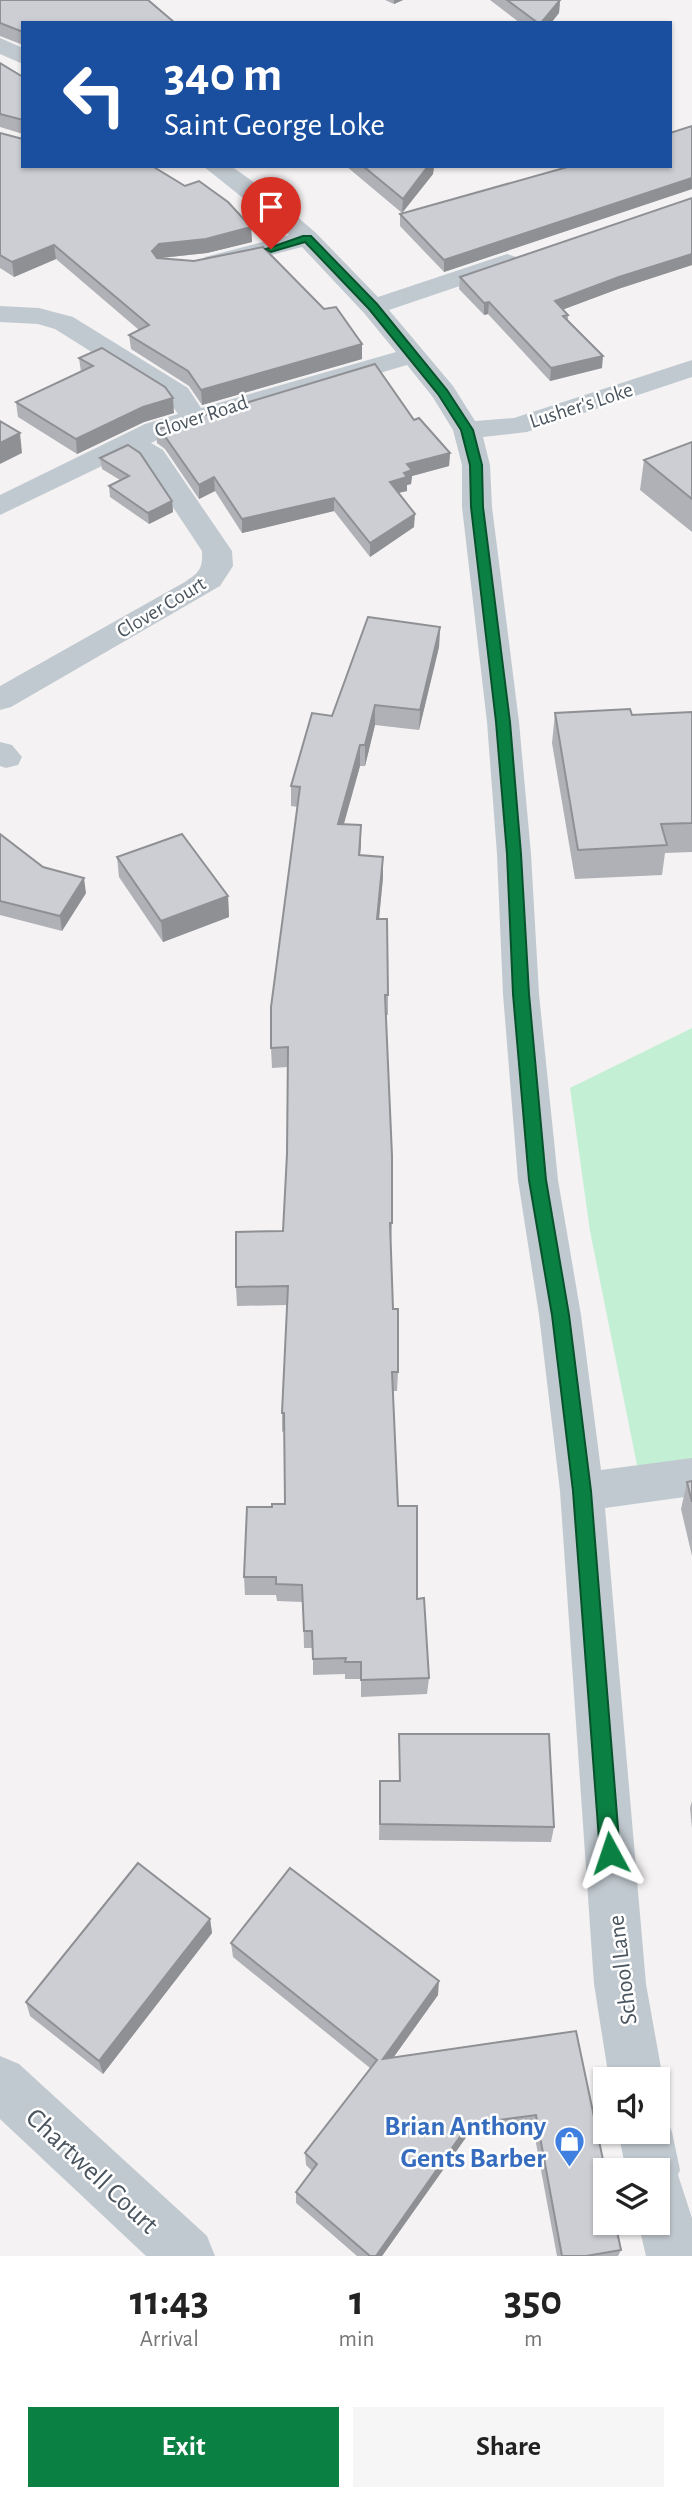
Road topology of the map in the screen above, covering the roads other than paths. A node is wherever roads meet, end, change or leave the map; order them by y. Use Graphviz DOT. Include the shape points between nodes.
graph roads {
  1 [pos="0,45"];
  2 [pos="21,56"];
  3 [pos="218,168"];
  4 [pos="307,238"];
  5 [pos="526,256"];
  6 [pos="196,266"];
  7 [pos="373,307"];
  8 [pos="0,314"];
  9 [pos="414,355"];
  10 [pos="692,368"];
  11 [pos="194,417"];
  12 [pos="467,430"];
  13 [pos="130,442"];
  14 [pos="0,506"];
  15 [pos="0,700"];
  16 [pos="692,1477"];
  17 [pos="582,1491"];
  18 [pos="634,2067"];
  19 [pos="0,2083"];
  20 [pos="669,2235"];
  21 [pos="187,2256"];
  22 [pos="674,2256"];
  1 -- 2 [label="street"];
  3 -- 4 [label="street, School Lane"];
  4 -- 6 [label="street"];
  4 -- 7 [label="street, School Lane"];
  5 -- 7 [label="street"];
  7 -- 9 [label="street, School Lane"];
  8 -- 11 [label="street" via="64,323 178,394"];
  9 -- 11 [label="street, Clover Road"];
  9 -- 12 [label="street, School Lane"];
  10 -- 12 [label="street, Lusher's Loke" via="517,426"];
  11 -- 13 [label="street, Clover Road"];
  12 -- 17 [label="street, School Lane" via="476,465 503,722 537,1180"];
  13 -- 14 [label="street, Clover Road"];
  13 -- 15 [label="street, Clover Court" via="153,456 169,476 217,551 218,566 209,580"];
  16 -- 17 [label="street"];
  17 -- 18 [label="street, School Lane" via="620,1984"];
  19 -- 21 [label="street, Chartwell Court"];
  20 -- 22 [label="street"];
}
